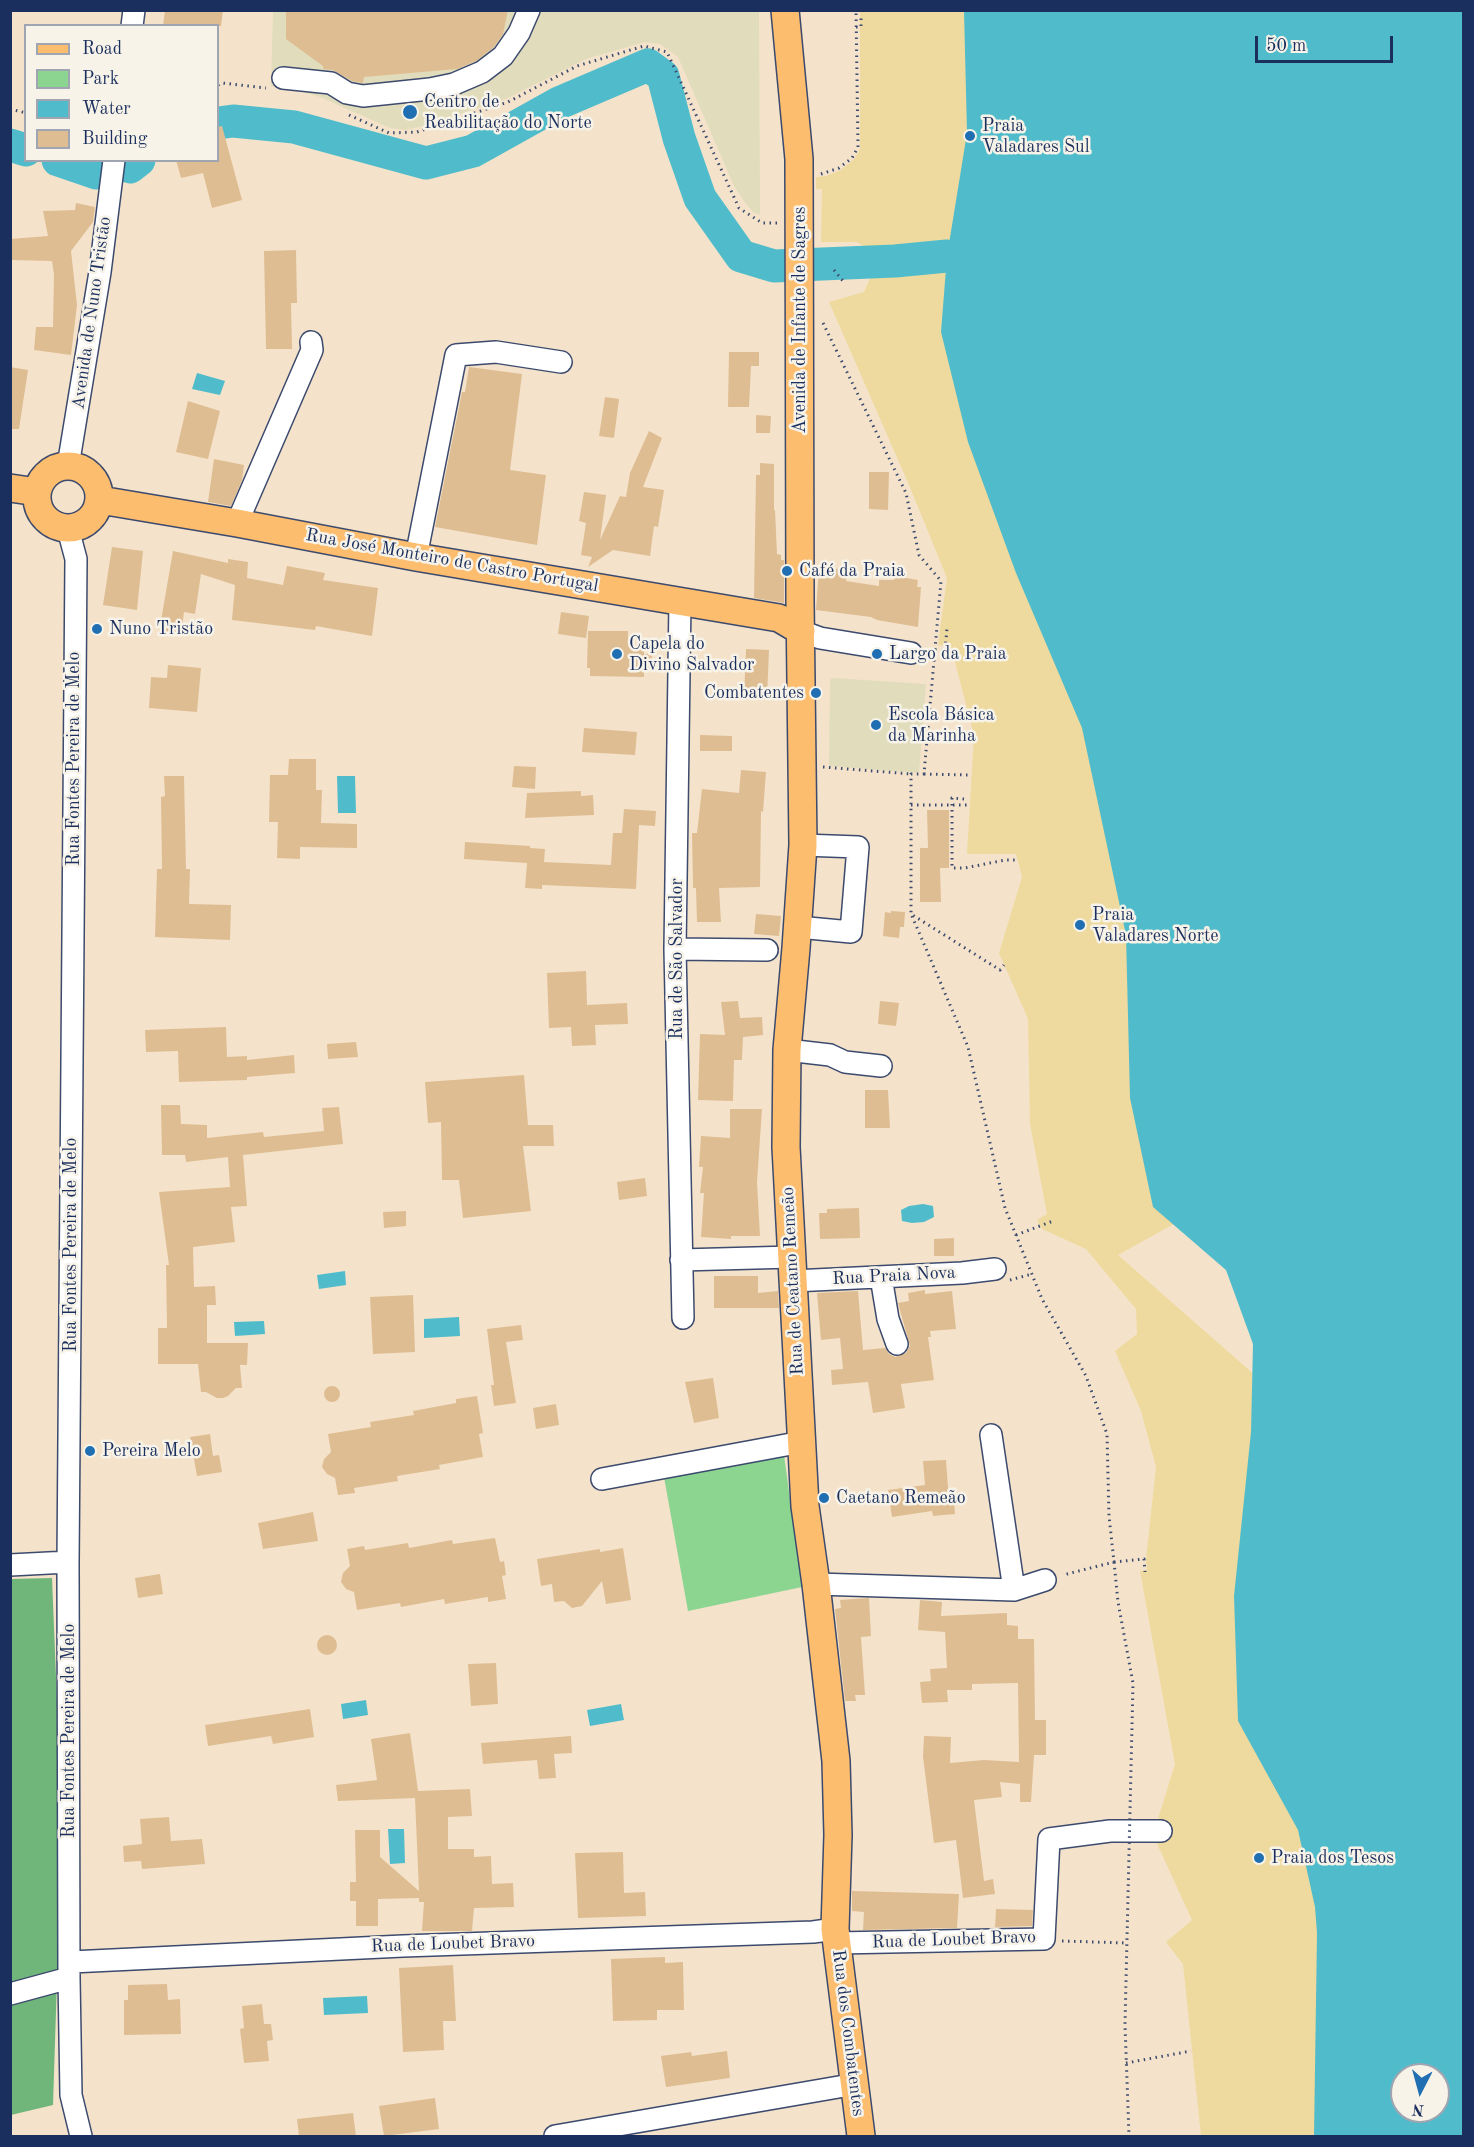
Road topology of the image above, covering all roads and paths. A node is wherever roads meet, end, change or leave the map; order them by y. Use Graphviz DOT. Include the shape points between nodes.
graph roads {
  1 [pos="529,10"];
  2 [pos="785,10"];
  3 [pos="856,10"];
  4 [pos="861,15"];
  5 [pos="856,27"];
  6 [pos="275,83"];
  7 [pos="219,84"];
  8 [pos="345,113"];
  9 [pos="114,162"];
  10 [pos="815,174"];
  11 [pos="800,237"];
  12 [pos="834,270"];
  13 [pos="843,280"];
  14 [pos="311,342"];
  15 [pos="561,362"];
  16 [pos="68,466"];
  17 [pos="10,488"];
  18 [pos="37,492"];
  19 [pos="100,500"];
  20 [pos="237,523"];
  21 [pos="68,529"];
  22 [pos="416,557"];
  23 [pos="680,601"];
  24 [pos="947,628"];
  25 [pos="801,631"];
  26 [pos="935,650"];
  27 [pos="911,653"];
  28 [pos="815,766"];
  29 [pos="911,774"];
  30 [pos="924,774"];
  31 [pos="971,775"];
  32 [pos="964,799"];
  33 [pos="911,805"];
  34 [pos="952,805"];
  35 [pos="970,806"];
  36 [pos="803,845"];
  37 [pos="1018,860"];
  38 [pos="911,914"];
  39 [pos="798,927"];
  40 [pos="675,949"];
  41 [pos="767,950"];
  42 [pos="787,1050"];
  43 [pos="881,1066"];
  44 [pos="1053,1221"];
  45 [pos="1016,1235"];
  46 [pos="681,1260"];
  47 [pos="793,1269"];
  48 [pos="1032,1274"];
  49 [pos="999,1275"];
  50 [pos="881,1277"];
  51 [pos="683,1318"];
  52 [pos="897,1344"];
  53 [pos="991,1435"];
  54 [pos="802,1442"];
  55 [pos="602,1479"];
  56 [pos="68,1562"];
  57 [pos="1114,1562"];
  58 [pos="10,1565"];
  59 [pos="1145,1572"];
  60 [pos="1045,1580"];
  61 [pos="816,1584"];
  62 [pos="1014,1590"];
  63 [pos="1129,1831"];
  64 [pos="1161,1831"];
  65 [pos="836,1936"];
  66 [pos="1056,1940"];
  67 [pos="1126,1943"];
  68 [pos="70,1970"];
  69 [pos="10,1994"];
  70 [pos="1191,2051"];
  71 [pos="1126,2063"];
  72 [pos="856,2084"];
  73 [pos="81,2136"];
  74 [pos="555,2136"];
  75 [pos="861,2136"];
  76 [pos="1129,2136"];
  1 -- 6 [label="street" via="519,33 502,56 482,72 454,84 363,96 347,93 331,83"];
  2 -- 11 [label="main road, Avenida de Infante de Sagres" via="799,159"];
  3 -- 5 [label="path"];
  4 -- 5 [label="path" via="861,27"];
  5 -- 10 [label="path" via="858,147 839,168"];
  6 -- 7 [label="path"];
  8 -- 11 [label="path" via="389,133 417,132 508,102 577,66 644,46 667,52 739,208 762,223"];
  9 -- 16 [label="street, Avenida de Nuno Tristão"];
  11 -- 25 [label="main road, Avenida de Infante de Sagres"];
  12 -- 13 [label="path"];
  14 -- 20 [label="street" via="312,350"];
  15 -- 22 [label="street" via="495,352 456,355"];
  16 -- 18 [label="main road" via="44,476"];
  16 -- 19 [label="main road" via="88,472 99,489"];
  17 -- 18 [label="main road"];
  18 -- 21 [label="main road" via="37,503 48,522"];
  19 -- 20 [label="main road, Rua José Monteiro de Castro Portugal"];
  19 -- 21 [label="main road" via="93,517"];
  20 -- 22 [label="main road, Rua José Monteiro de Castro Portugal"];
  21 -- 56 [label="street, Rua Fontes Pereira de Melo" via="76,559"];
  22 -- 23 [label="main road, Rua José Monteiro de Castro Portugal"];
  23 -- 25 [label="main road, Rua José Monteiro de Castro Portugal" via="779,618"];
  23 -- 40 [label="street, Rua de São Salvador"];
  24 -- 26 [label="path" via="945,651"];
  25 -- 27 [label="street" via="820,638"];
  25 -- 36 [label="main road, Rua de Ceatano Remeão"];
  28 -- 29 [label="path"];
  30 -- 31 [label="path"];
  32 -- 34 [label="path" via="952,798"];
  33 -- 34 [label="path"];
  34 -- 35 [label="path"];
  34 -- 37 [label="path" via="952,868"];
  36 -- 39 [label="main road, Rua de Ceatano Remeão"];
  36 -- 39 [label="street" via="858,847 851,932"];
  38 -- 45 [label="path" via="968,1047 1005,1208"];
  39 -- 42 [label="main road, Rua de Ceatano Remeão"];
  40 -- 41 [label="street"];
  40 -- 46 [label="street, Rua de São Salvador"];
  42 -- 43 [label="street"];
  42 -- 47 [label="main road, Rua de Ceatano Remeão" via="786,1147"];
  44 -- 45 [label="path"];
  45 -- 48 [label="path"];
  46 -- 47 [label="street, Rua Praia Nova"];
  46 -- 51 [label="street, Rua de São Salvador"];
  47 -- 50 [label="street, Rua Praia Nova"];
  47 -- 54 [label="main road, Rua de Ceatano Remeão"];
  48 -- 49 [label="path"];
  48 -- 57 [label="path" via="1086,1376 1107,1434"];
  49 -- 50 [label="street, Rua Praia Nova"];
  50 -- 52 [label="street"];
  53 -- 62 [label="street"];
  54 -- 55 [label="street"];
  54 -- 61 [label="main road, Rua de Ceatano Remeão" via="805,1506"];
  56 -- 58 [label="street"];
  56 -- 68 [label="street, Rua Fontes Pereira de Melo"];
  57 -- 59 [label="path" via="1144,1559"];
  57 -- 60 [label="path"];
  57 -- 63 [label="path, bridge" via="1133,1683"];
  60 -- 62 [label="street"];
  61 -- 62 [label="street"];
  61 -- 65 [label="main road, Rua de Ceatano Remeão" via="836,1761"];
  63 -- 64 [label="street"];
  63 -- 65 [label="street, Rua de Loubet Bravo" via="1049,1839 1044,1939"];
  63 -- 67 [label="path, bridge"];
  65 -- 68 [label="street, Rua de Loubet Bravo" via="813,1932 391,1946"];
  65 -- 72 [label="main road, Rua dos Combatentes"];
  66 -- 67 [label="path"];
  67 -- 71 [label="path, bridge"];
  68 -- 69 [label="street, Rua de Loubet Bravo"];
  68 -- 73 [label="street, Rua Fontes Pereira de Melo" via="71,2095"];
  70 -- 71 [label="path"];
  71 -- 76 [label="path, bridge"];
  72 -- 74 [label="street"];
  72 -- 75 [label="main road, Rua dos Combatentes"];
}
